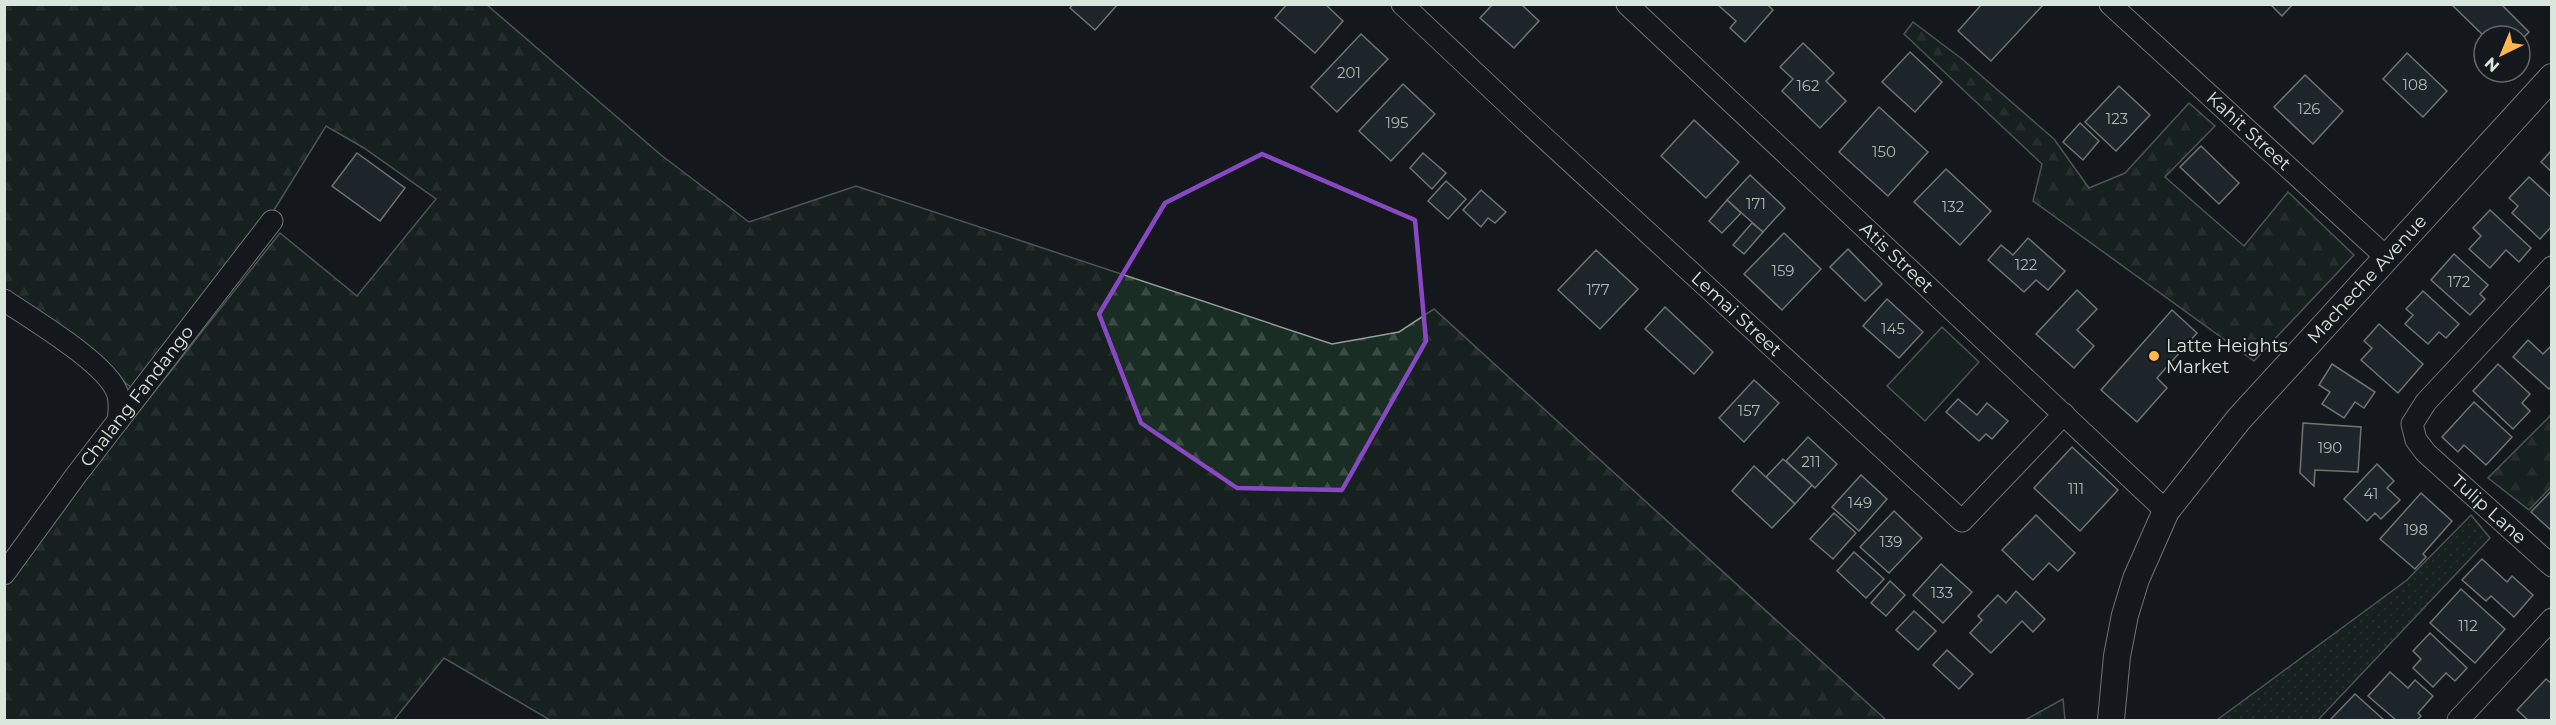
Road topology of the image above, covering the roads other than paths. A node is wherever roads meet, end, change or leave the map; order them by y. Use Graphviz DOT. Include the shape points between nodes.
graph roads {
  1 [pos="1402,4"];
  2 [pos="1627,4"];
  3 [pos="2110,4"];
  4 [pos="2552,77"];
  5 [pos="272,221"];
  6 [pos="2386,257"];
  7 [pos="2552,267"];
  8 [pos="4,300"];
  9 [pos="2064,414"];
  10 [pos="118,421"];
  11 [pos="2166,511"];
  12 [pos="2552,566"];
  13 [pos="4,574"];
  14 [pos="2552,619"];
  15 [pos="2111,720"];
  16 [pos="2458,720"];
  1 -- 9 [label="street, Lemai Street" via="1962,521"];
  2 -- 9 [label="street, Atis Street"];
  3 -- 6 [label="street, Kahit Street"];
  4 -- 6 [label="main road, Macheche Avenue"];
  5 -- 10 [label="street, Chalang Fandango"];
  6 -- 11 [label="main road, Macheche Avenue" via="2240,419"];
  7 -- 12 [label="street, Tulip Lane" via="2418,412 2412,424 2416,440 2426,453"];
  8 -- 10 [label="street" via="104,373 118,397"];
  9 -- 11 [label="street, Atis Street"];
  10 -- 13 [label="street, Chalang Fandango"];
  11 -- 15 [label="main road, Macheche Avenue" via="2125,615"];
  14 -- 16 [label="street"];
}
